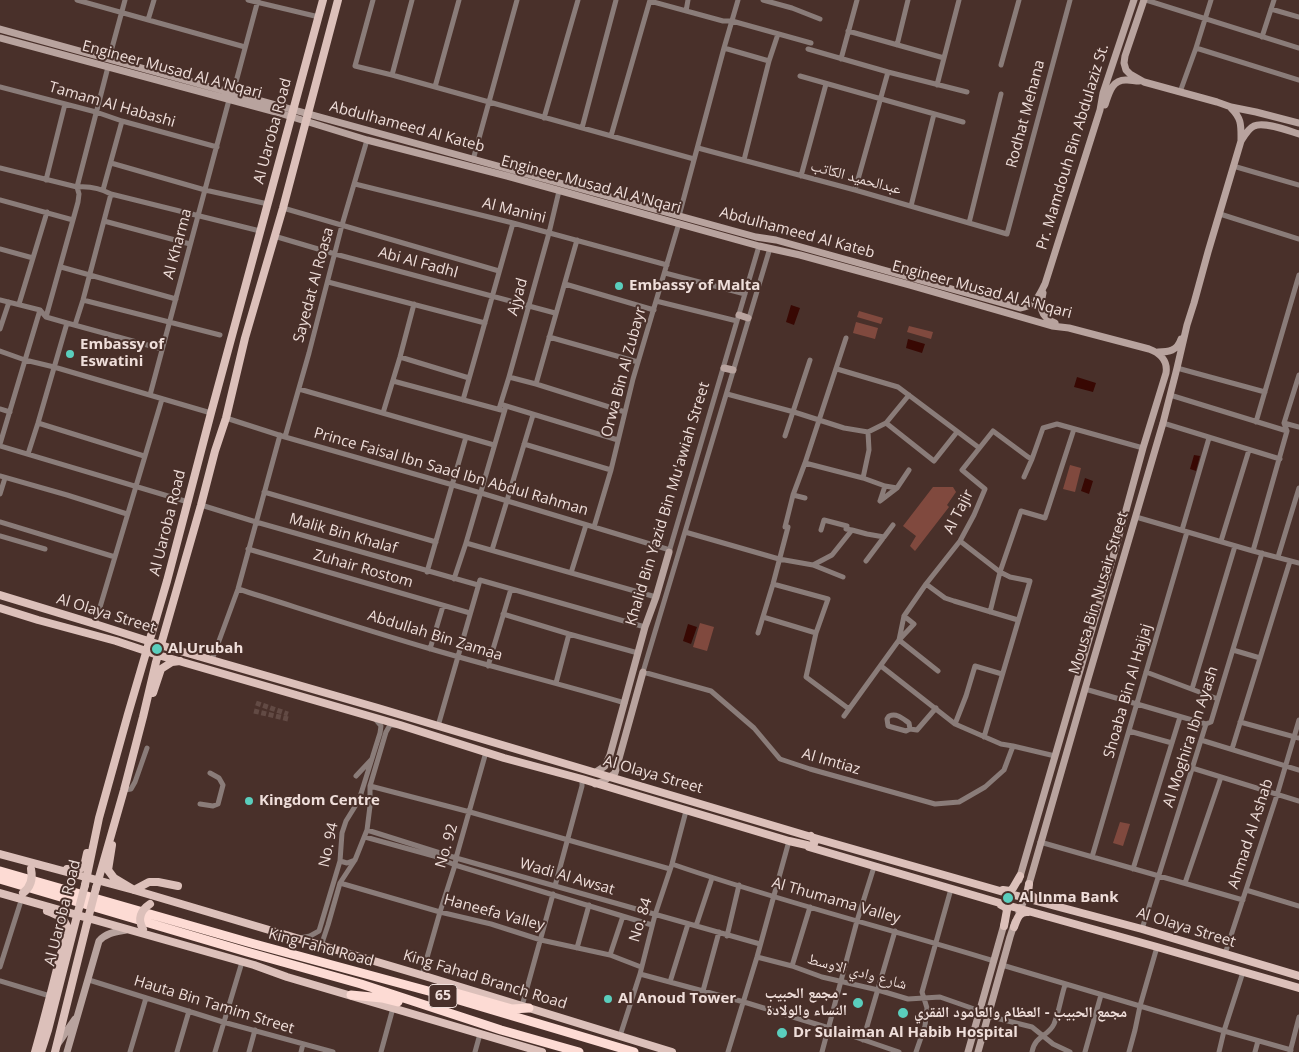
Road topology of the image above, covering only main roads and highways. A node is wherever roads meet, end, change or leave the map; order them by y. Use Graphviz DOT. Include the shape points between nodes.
graph roads {
  1 [pos="323,0"];
  2 [pos="338,0"];
  3 [pos="0,595"];
  4 [pos="0,608"];
  5 [pos="150,641"];
  6 [pos="161,645"];
  7 [pos="146,651"];
  8 [pos="158,655"];
  9 [pos="182,661"];
  10 [pos="404,716"];
  11 [pos="143,718"];
  12 [pos="400,725"];
  13 [pos="99,818"];
  14 [pos="114,823"];
  15 [pos="813,837"];
  16 [pos="804,846"];
  17 [pos="0,855"];
  18 [pos="56,869"];
  19 [pos="0,871"];
  20 [pos="1020,876"];
  21 [pos="0,880"];
  22 [pos="86,881"];
  23 [pos="97,884"];
  24 [pos="1029,885"];
  25 [pos="178,886"];
  26 [pos="993,889"];
  27 [pos="134,890"];
  28 [pos="1002,891"];
  29 [pos="0,893"];
  30 [pos="0,897"];
  31 [pos="169,901"];
  32 [pos="994,901"];
  33 [pos="1041,901"];
  34 [pos="1034,913"];
  35 [pos="78,914"];
  36 [pos="88,917"];
  37 [pos="75,925"];
  38 [pos="1004,926"];
  39 [pos="1014,927"];
  40 [pos="67,938"];
  41 [pos="157,938"];
  42 [pos="68,948"];
  43 [pos="1299,976"];
  44 [pos="1299,988"];
  45 [pos="351,995"];
  46 [pos="440,995"];
  47 [pos="420,1004"];
  48 [pos="526,1007"];
  49 [pos="527,1037"];
  50 [pos="56,1049"];
  51 [pos="39,1052"];
  52 [pos="542,1052"];
  53 [pos="558,1052"];
  54 [pos="579,1052"];
  55 [pos="634,1052"];
  56 [pos="672,1052"];
  1 -- 5 [label="main road, Al Uaroba Road"];
  2 -- 6 [label="main road, Al Uaroba Road" via="226,418"];
  3 -- 5 [label="main road, Al Olaya Street"];
  4 -- 7 [label="main road, Al Olaya Street"];
  5 -- 6 [label="main road, Al Olaya Street"];
  5 -- 7 [label="main road, Al Uaroba Road"];
  6 -- 8 [label="main road, Al Uaroba Road"];
  6 -- 10 [label="main road, Al Olaya Street"];
  7 -- 8 [label="main road, Al Olaya Street"];
  7 -- 13 [label="main road, Al Uaroba Road"];
  8 -- 9 [label="main road, Al Olaya Street"];
  8 -- 11 [label="main road, Al Uaroba Road"];
  9 -- 11 [label="main road" via="172,662 161,669"];
  9 -- 12 [label="main road, Al Olaya Street"];
  10 -- 12 [label="main road" via="394,720"];
  10 -- 15 [label="main road, Al Olaya Street"];
  11 -- 14 [label="main road, Al Uaroba Road"];
  12 -- 16 [label="main road, Al Olaya Street"];
  13 -- 18 [label="main road" via="82,868"];
  13 -- 22 [label="main road, Al Uaroba Road"];
  14 -- 23 [label="main road, Al Uaroba Road"];
  14 -- 27 [label="main road" via="108,870 114,878"];
  15 -- 16 [label="main road" via="813,846"];
  15 -- 26 [label="main road, Al Olaya Street"];
  16 -- 32 [label="main road, Al Olaya Street"];
  17 -- 18 [label="main road, King Fahad Branch Road"];
  17 -- 29 [label="main road, bridge" via="26,864 31,869 32,881 23,893 14,896"];
  18 -- 22 [label="main road, King Fahad Branch Road"];
  19 -- 46 [label="highway, King Fahd Road / 65"];
  20 -- 26 [label="main road" via="1010,891"];
  21 -- 47 [label="highway, King Fahd Road / 65"];
  22 -- 23 [label="main road, King Fahad Branch Road"];
  22 -- 35 [label="main road, Al Uaroba Road, bridge"];
  23 -- 27 [label="main road, King Fahad Branch Road"];
  23 -- 36 [label="main road, Al Uaroba Road, bridge"];
  24 -- 33 [label="main road" via="1028,893"];
  25 -- 27 [label="main road" via="149,882"];
  26 -- 28 [label="main road, Al Olaya Street"];
  27 -- 31 [label="main road, King Fahad Branch Road"];
  28 -- 32 [label="main road" via="1010,895 1010,901"];
  28 -- 33 [label="main road, Al Olaya Street"];
  29 -- 35 [label="main road"];
  30 -- 40 [label="main road" via="60,917 68,926"];
  31 -- 41 [label="main road, bridge" via="150,904 140,915 143,929"];
  31 -- 48 [label="main road, King Fahad Branch Road"];
  32 -- 34 [label="main road, Al Olaya Street"];
  32 -- 38 [label="main road" via="1005,907"];
  33 -- 43 [label="main road, Al Olaya Street"];
  34 -- 39 [label="main road" via="1021,914"];
  34 -- 44 [label="main road, Al Olaya Street"];
  35 -- 36 [label="main road"];
  35 -- 37 [label="main road, Al Uaroba Road"];
  36 -- 41 [label="main road"];
  36 -- 50 [label="main road, Al Uaroba Road"];
  37 -- 40 [label="main road"];
  37 -- 42 [label="main road, Al Uaroba Road"];
  40 -- 42 [label="main road"];
  40 -- 51 [label="main road" via="50,996"];
  41 -- 45 [label="main road"];
  42 -- 51 [label="main road, Al Uaroba Road" via="48,1030"];
  45 -- 47 [label="highway"];
  45 -- 52 [label="main road"];
  46 -- 48 [label="highway" via="449,992 512,1009"];
  46 -- 55 [label="highway, King Fahd Road / 65"];
  47 -- 49 [label="highway, King Fahd Road / 65"];
  48 -- 56 [label="main road, King Fahad Branch Road"];
  49 -- 53 [label="highway"];
  49 -- 54 [label="highway, King Fahd Road / 65"];
}
